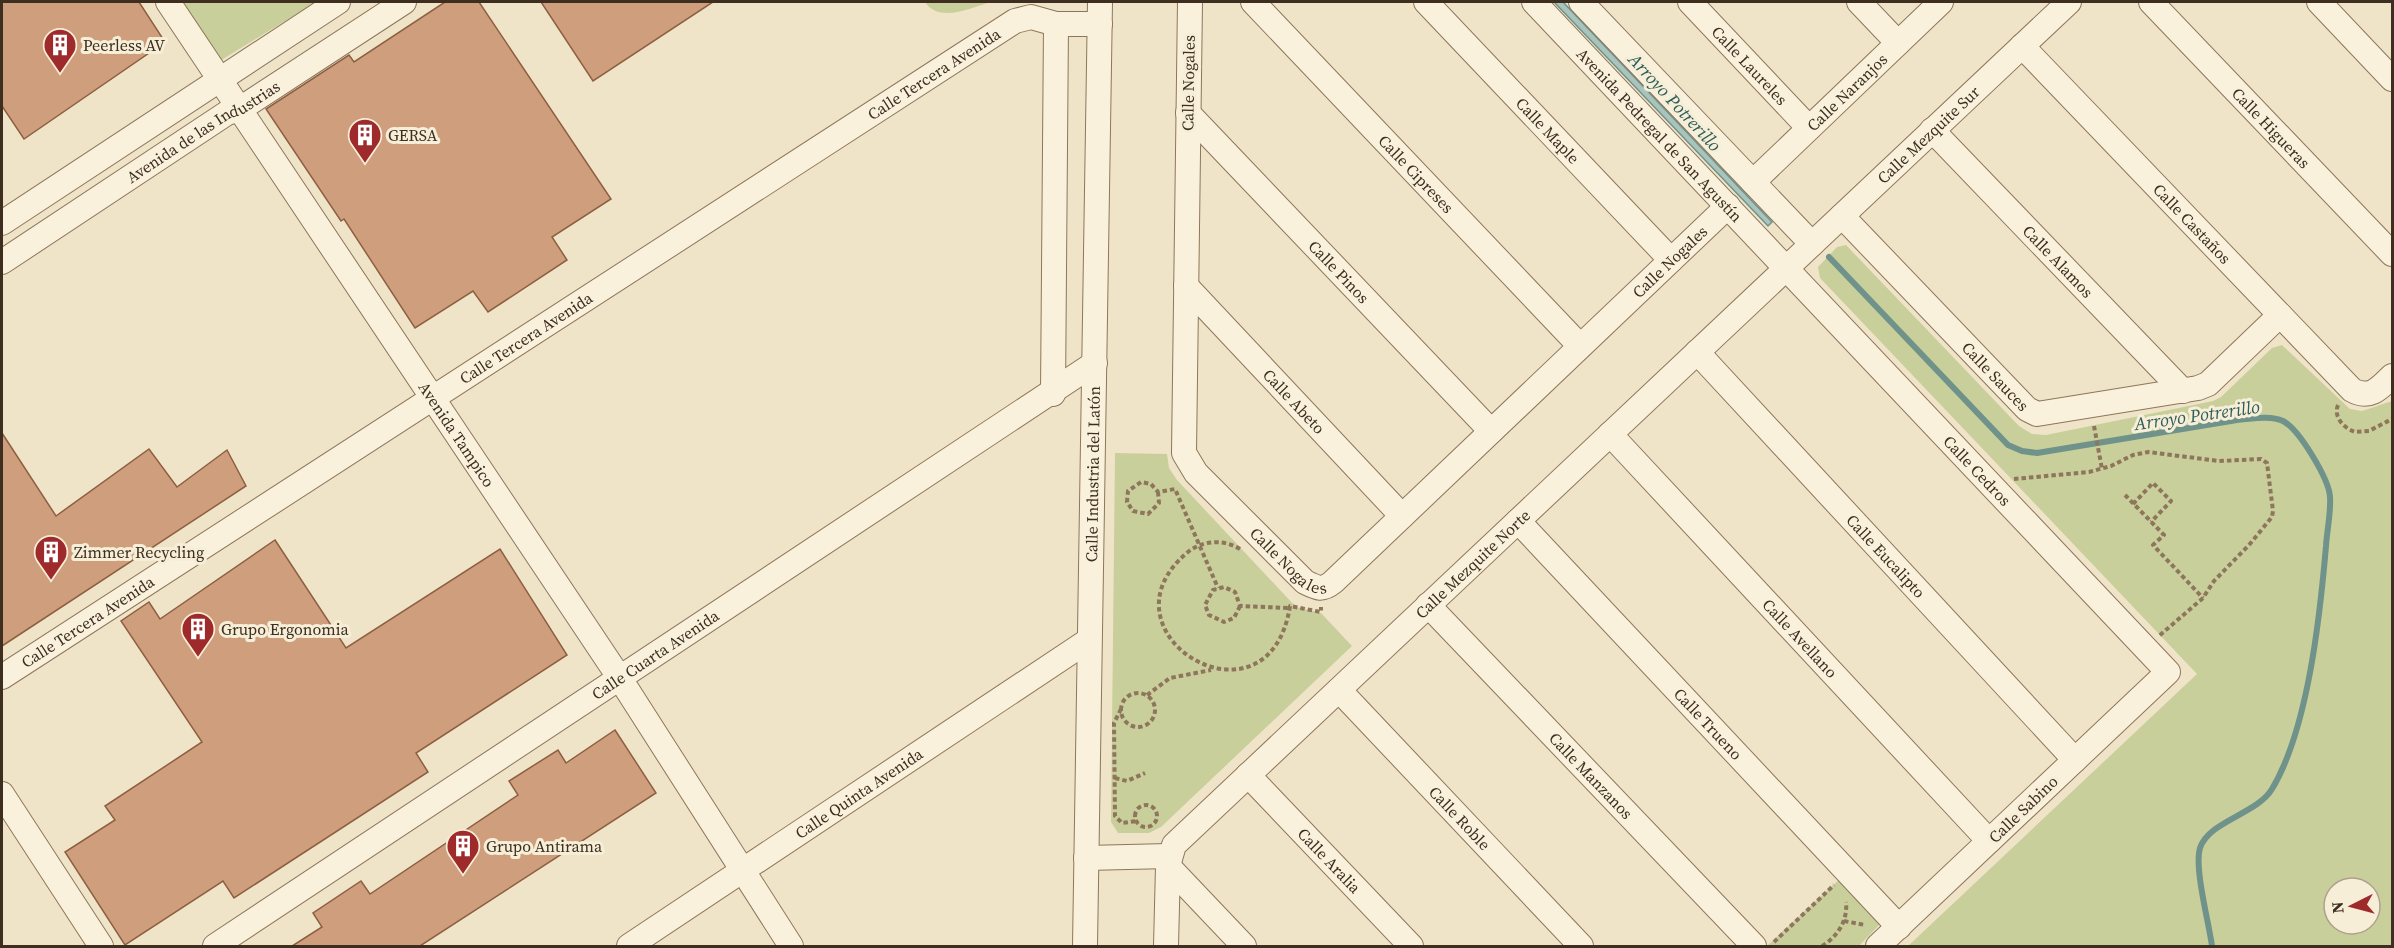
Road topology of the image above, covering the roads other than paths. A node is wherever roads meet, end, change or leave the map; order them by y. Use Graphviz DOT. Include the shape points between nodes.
graph roads {
  1 [pos="168,2"];
  2 [pos="338,2"];
  3 [pos="404,2"];
  4 [pos="1042,2"];
  5 [pos="1190,2"];
  6 [pos="1252,2"];
  7 [pos="1426,2"];
  8 [pos="1534,2"];
  9 [pos="1581,2"];
  10 [pos="1690,2"];
  11 [pos="1859,2"];
  12 [pos="1941,2"];
  13 [pos="2069,2"];
  14 [pos="2151,2"];
  15 [pos="2319,2"];
  16 [pos="1100,13"];
  17 [pos="1056,24"];
  18 [pos="1898,43"];
  19 [pos="2022,46"];
  20 [pos="219,78"];
  21 [pos="2392,79"];
  22 [pos="240,109"];
  23 [pos="1188,113"];
  24 [pos="1809,128"];
  25 [pos="1932,130"];
  26 [pos="1752,182"];
  27 [pos="1728,206"];
  28 [pos="1842,216"];
  29 [pos="2,223"];
  30 [pos="1812,244"];
  31 [pos="2392,254"];
  32 [pos="1671,260"];
  33 [pos="2,262"];
  34 [pos="1787,267"];
  35 [pos="1186,286"];
  36 [pos="2280,315"];
  37 [pos="1580,346"];
  38 [pos="1697,352"];
  39 [pos="1095,363"];
  40 [pos="2392,376"];
  41 [pos="2183,391"];
  42 [pos="1053,394"];
  43 [pos="432,397"];
  44 [pos="1491,431"];
  45 [pos="1610,434"];
  46 [pos="1402,516"];
  47 [pos="1518,521"];
  48 [pos="1428,605"];
  49 [pos="1089,640"];
  50 [pos="2168,672"];
  51 [pos="2,677"];
  52 [pos="619,677"];
  53 [pos="1339,690"];
  54 [pos="2074,760"];
  55 [pos="1248,775"];
  56 [pos="2,794"];
  57 [pos="1989,842"];
  58 [pos="1086,858"];
  59 [pos="1169,861"];
  60 [pos="744,870"];
  61 [pos="1899,927"];
  62 [pos="1763,945"];
  63 [pos="100,946"];
  64 [pos="215,946"];
  65 [pos="629,946"];
  66 [pos="791,946"];
  67 [pos="1085,946"];
  68 [pos="1166,946"];
  69 [pos="1244,946"];
  70 [pos="1411,946"];
  71 [pos="1581,946"];
  72 [pos="1878,946"];
  1 -- 20 [label="street, Avenida Tampico"];
  2 -- 20 [label="street, Avenida de las Industrias"];
  3 -- 22 [label="street, Avenida de las Industrias"];
  4 -- 17 [label="street"];
  5 -- 23 [label="street, Calle Nogales"];
  6 -- 37 [label="street, Calle Cipreses"];
  7 -- 32 [label="street, Calle Maple"];
  8 -- 27 [label="street, Avenida Pedregal de San Agustín"];
  9 -- 26 [label="street, Avenida Pedregal de San Agustín"];
  10 -- 24 [label="street, Calle Laureles"];
  11 -- 18 [label="street"];
  12 -- 18 [label="street, Calle Naranjos"];
  13 -- 19 [label="street, Calle Mezquite Sur"];
  14 -- 31 [label="street, Calle Higueras"];
  15 -- 21 [label="street"];
  16 -- 17 [label="street, Calle Tercera Avenida"];
  16 -- 39 [label="street, Calle Industria del Latón"];
  17 -- 42 [label="street"];
  17 -- 43 [label="street, Calle Tercera Avenida" via="1031,17 1015,21"];
  18 -- 24 [label="street, Calle Naranjos"];
  19 -- 25 [label="street, Calle Mezquite Sur"];
  19 -- 36 [label="street, Calle Castaños"];
  20 -- 22 [label="street, Avenida Tampico"];
  20 -- 29 [label="street, Avenida de las Industrias"];
  22 -- 33 [label="street, Avenida de las Industrias" via="227,113"];
  22 -- 43 [label="street, Avenida Tampico"];
  23 -- 35 [label="street, Calle Nogales"];
  23 -- 44 [label="street, Calle Pinos"];
  24 -- 26 [label="street, Calle Naranjos"];
  25 -- 28 [label="street, Calle Mezquite Sur"];
  25 -- 41 [label="street, Calle Alamos"];
  26 -- 30 [label="street, Avenida Pedregal de San Agustín"];
  27 -- 32 [label="street, Calle Nogales"];
  27 -- 34 [label="street, Avenida Pedregal de San Agustín"];
  28 -- 30 [label="street, Calle Mezquite Sur"];
  28 -- 41 [label="street, Calle Sauces" via="2032,413"];
  30 -- 34 [label="street, Calle Mezquite Sur"];
  32 -- 37 [label="street, Calle Nogales"];
  34 -- 38 [label="street, Calle Mezquite Norte"];
  34 -- 50 [label="street, Calle Cedros"];
  35 -- 46 [label="street, Calle Abeto"];
  35 -- 46 [label="street, Calle Nogales" via="1185,453 1196,473 1305,582 1322,589"];
  36 -- 40 [label="street, Calle Castaños" via="2352,390 2366,395 2377,391"];
  36 -- 41 [label="street, Calle Sauces" via="2208,384"];
  37 -- 44 [label="street, Calle Nogales"];
  38 -- 45 [label="street, Calle Mezquite Norte"];
  38 -- 54 [label="street, Calle Eucalipto"];
  39 -- 42 [label="street, Calle Cuarta Avenida"];
  39 -- 49 [label="street, Calle Industria del Latón"];
  42 -- 52 [label="street, Calle Cuarta Avenida"];
  43 -- 51 [label="street, Calle Tercera Avenida"];
  43 -- 52 [label="street, Avenida Tampico"];
  44 -- 46 [label="street, Calle Nogales"];
  45 -- 47 [label="street, Calle Mezquite Norte"];
  45 -- 57 [label="street, Calle Avellano"];
  47 -- 48 [label="street, Calle Mezquite Norte"];
  47 -- 61 [label="street, Calle Trueno"];
  48 -- 53 [label="street, Calle Mezquite Norte"];
  48 -- 62 [label="street, Calle Manzanos"];
  49 -- 58 [label="street, Calle Industria del Latón"];
  49 -- 60 [label="street, Calle Quinta Avenida"];
  50 -- 54 [label="street, Calle Sabino"];
  52 -- 60 [label="street, Avenida Tampico"];
  52 -- 64 [label="street, Calle Cuarta Avenida"];
  53 -- 55 [label="street, Calle Mezquite Norte"];
  53 -- 71 [label="street, Calle Roble"];
  54 -- 57 [label="street, Calle Sabino"];
  55 -- 59 [label="street, Calle Mezquite Norte" via="1174,845"];
  55 -- 70 [label="street, Calle Aralia"];
  56 -- 63 [label="street"];
  57 -- 61 [label="street, Calle Sabino"];
  58 -- 59 [label="street"];
  58 -- 67 [label="street, Calle Industria del Latón"];
  59 -- 68 [label="street"];
  59 -- 69 [label="street"];
  60 -- 65 [label="street, Calle Quinta Avenida"];
  60 -- 66 [label="street, Avenida Tampico"];
  61 -- 72 [label="street, Calle Sabino"];
}
